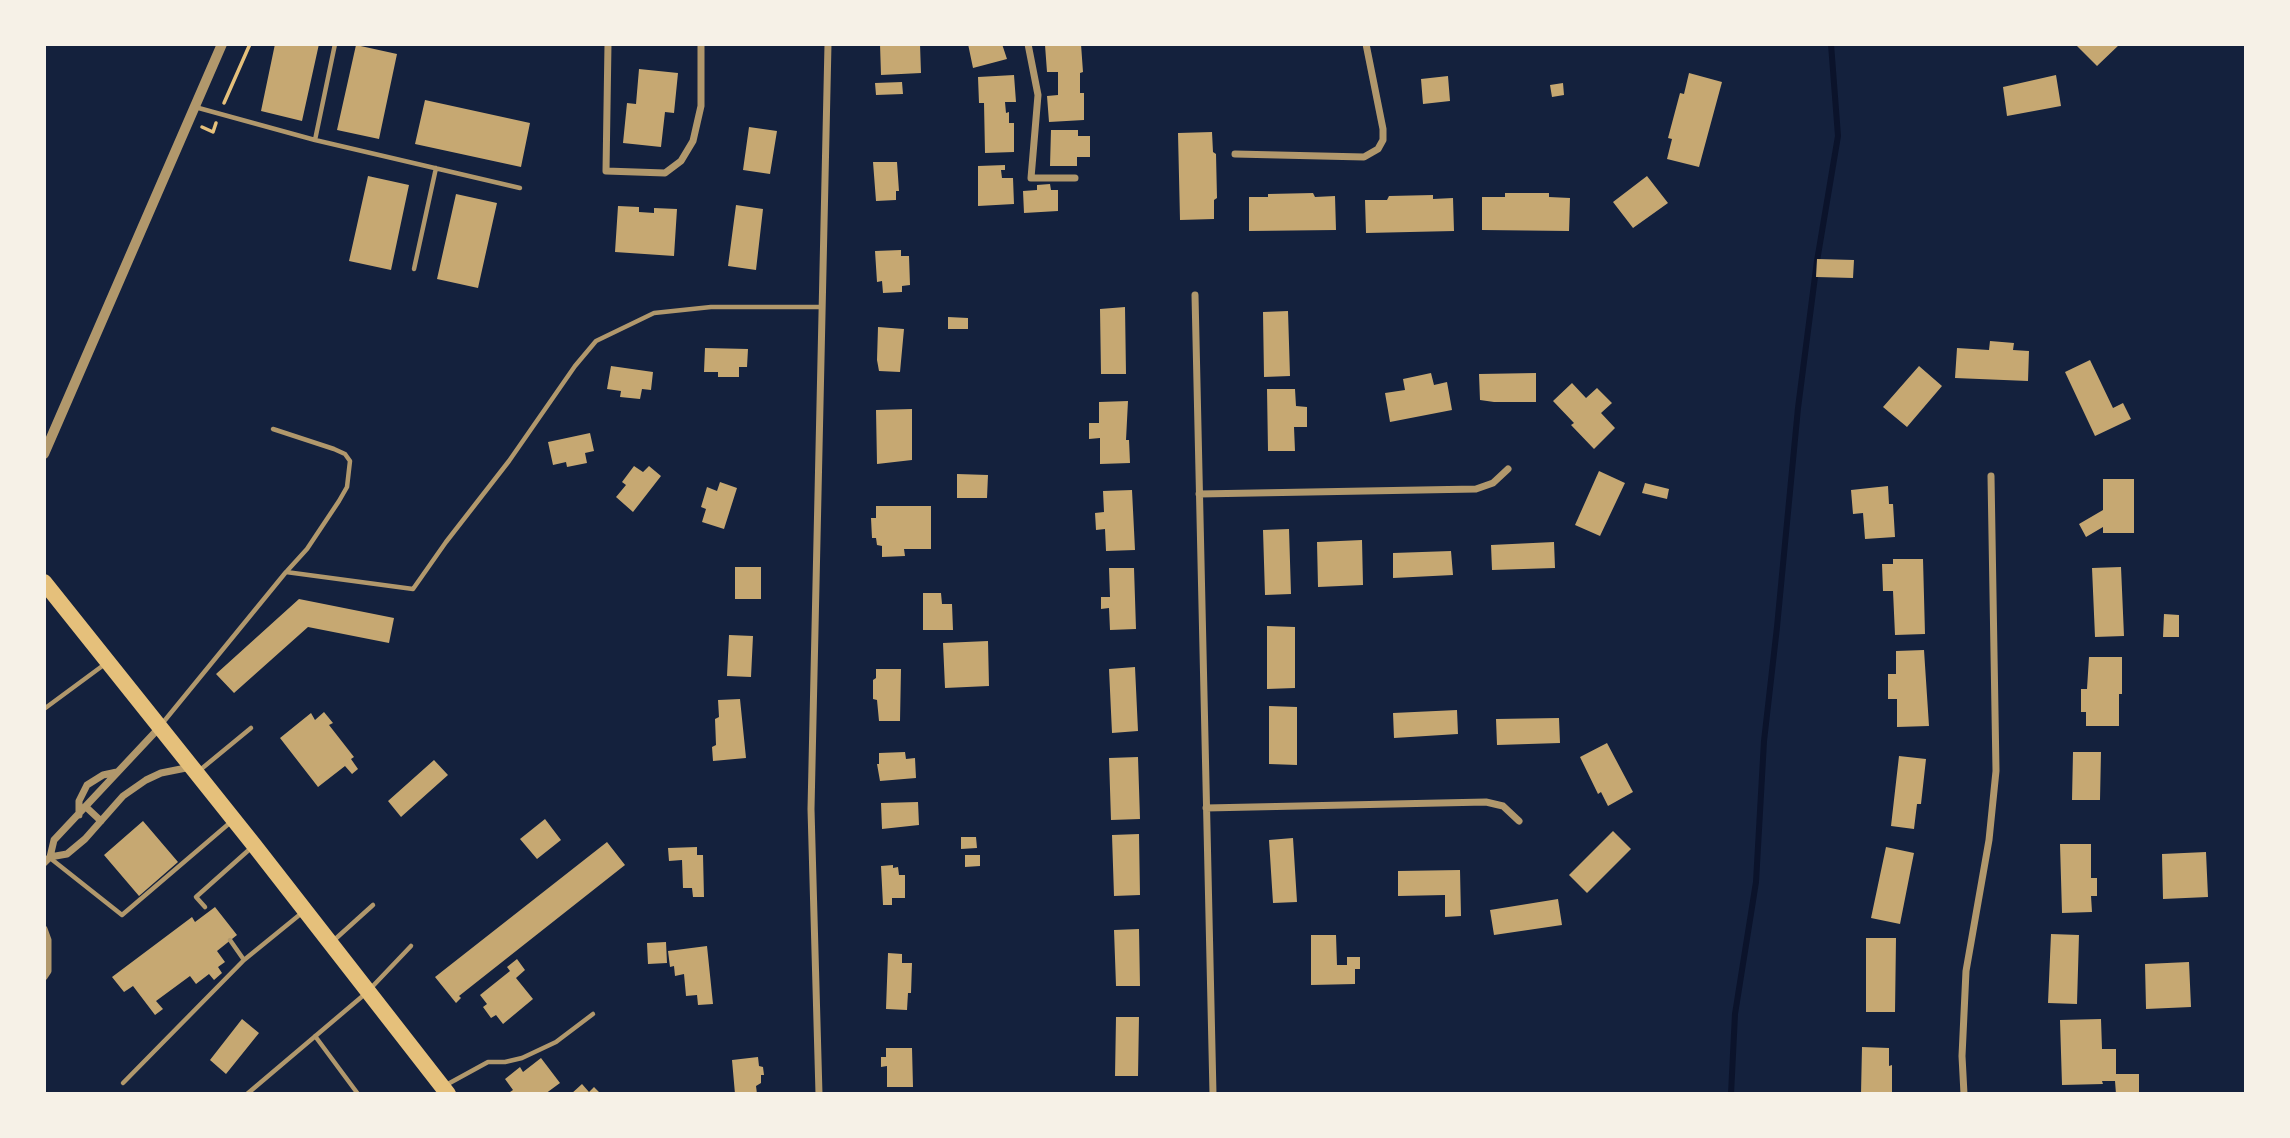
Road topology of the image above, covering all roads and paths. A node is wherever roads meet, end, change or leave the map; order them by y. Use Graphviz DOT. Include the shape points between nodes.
graph roads {
  1 [pos="222,44"];
  2 [pos="335,44"];
  3 [pos="608,44"];
  4 [pos="701,44"];
  5 [pos="828,44"];
  6 [pos="1028,44"];
  7 [pos="1366,44"];
  8 [pos="195,107"];
  9 [pos="315,141"];
  10 [pos="1235,154"];
  11 [pos="436,168"];
  12 [pos="1074,178"];
  13 [pos="520,188"];
  14 [pos="414,268"];
  15 [pos="1195,296"];
  16 [pos="822,307"];
  17 [pos="273,429"];
  18 [pos="44,454"];
  19 [pos="1508,469"];
  20 [pos="1991,476"];
  21 [pos="1199,494"];
  22 [pos="286,572"];
  23 [pos="45,585"];
  24 [pos="107,662"];
  25 [pos="44,709"];
  26 [pos="159,728"];
  27 [pos="251,728"];
  28 [pos="194,770"];
  29 [pos="117,772"];
  30 [pos="86,807"];
  31 [pos="1206,808"];
  32 [pos="79,815"];
  33 [pos="234,820"];
  34 [pos="101,821"];
  35 [pos="1520,821"];
  36 [pos="254,845"];
  37 [pos="47,860"];
  38 [pos="373,905"];
  39 [pos="205,907"];
  40 [pos="304,910"];
  41 [pos="44,929"];
  42 [pos="230,940"];
  43 [pos="330,944"];
  44 [pos="411,946"];
  45 [pos="244,960"];
  46 [pos="44,978"];
  47 [pos="367,993"];
  48 [pos="593,1014"];
  49 [pos="315,1036"];
  50 [pos="122,1083"];
  51 [pos="445,1091"];
  52 [pos="247,1094"];
  53 [pos="358,1094"];
  54 [pos="819,1094"];
  55 [pos="1213,1094"];
  56 [pos="1964,1094"];
  1 -- 8 [label="street"];
  2 -- 9 [label="lane"];
  3 -- 4 [label="street" via="606,171 665,173 681,161 693,141 701,106"];
  5 -- 16 [label="street"];
  6 -- 12 [label="street" via="1038,95 1031,178"];
  7 -- 10 [label="street" via="1383,129 1378,149 1364,157"];
  8 -- 9 [label="lane"];
  8 -- 18 [label="street"];
  9 -- 11 [label="lane"];
  11 -- 13 [label="lane"];
  11 -- 14 [label="lane"];
  15 -- 21 [label="street"];
  16 -- 22 [label="lane" via="711,307 654,313 596,341 413,589"];
  16 -- 54 [label="street" via="811,809"];
  17 -- 22 [label="lane" via="334,449 350,461 347,487 339,501"];
  19 -- 21 [label="street" via="1493,483 1476,489"];
  20 -- 56 [label="street" via="1996,771 1966,971"];
  21 -- 31 [label="street"];
  22 -- 26 [label="lane"];
  23 -- 24 [label="highway"];
  24 -- 25 [label="lane"];
  24 -- 26 [label="highway"];
  26 -- 28 [label="highway"];
  26 -- 29 [label="street"];
  27 -- 28 [label="lane"];
  28 -- 33 [label="highway"];
  28 -- 34 [label="street" via="161,773 145,780"];
  29 -- 30 [label="street"];
  29 -- 32 [label="street" via="87,785 79,801"];
  30 -- 32 [label="street"];
  30 -- 34 [label="street"];
  31 -- 35 [label="street" via="1486,802 1503,806"];
  31 -- 55 [label="street"];
  32 -- 37 [label="street" via="54,840"];
  33 -- 36 [label="highway"];
  33 -- 37 [label="lane" via="122,915"];
  34 -- 37 [label="street" via="67,854"];
  36 -- 39 [label="lane" via="197,897"];
  36 -- 40 [label="highway"];
  38 -- 43 [label="lane"];
  40 -- 43 [label="highway"];
  40 -- 45 [label="lane"];
  41 -- 46 [label="street" via="48,940"];
  42 -- 45 [label="lane"];
  43 -- 47 [label="highway"];
  44 -- 47 [label="lane"];
  45 -- 50 [label="lane"];
  47 -- 49 [label="lane"];
  47 -- 51 [label="highway"];
  48 -- 51 [label="lane" via="556,1042 522,1058 488,1062"];
  49 -- 52 [label="lane"];
  49 -- 53 [label="lane"];
}
